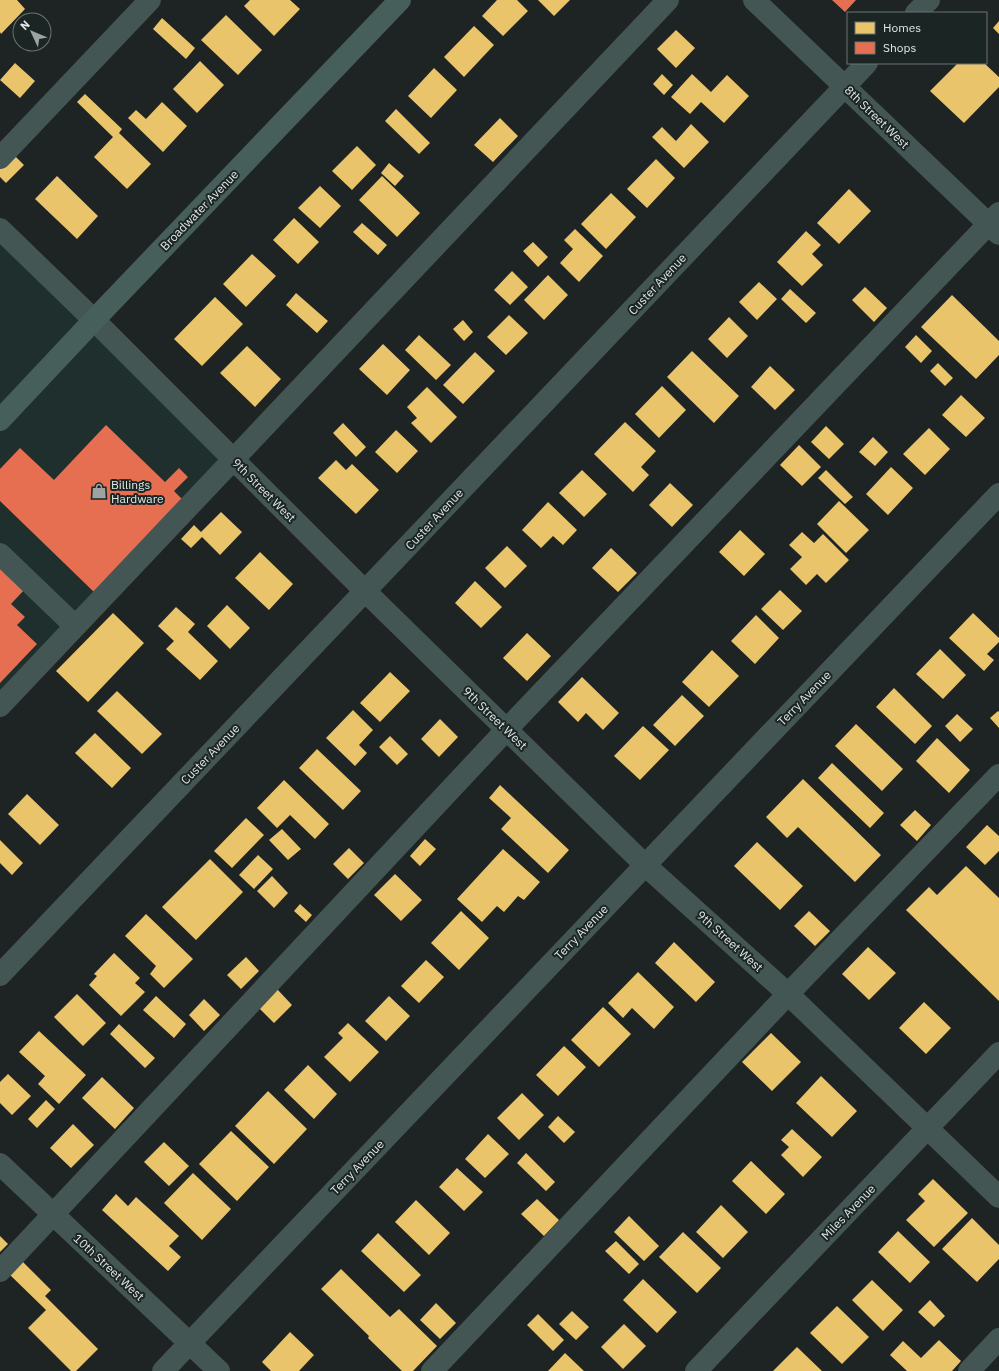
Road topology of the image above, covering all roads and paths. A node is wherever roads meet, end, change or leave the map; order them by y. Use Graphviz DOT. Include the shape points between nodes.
graph roads {
  1 [pos="150,0"];
  2 [pos="400,0"];
  3 [pos="668,0"];
  4 [pos="754,0"];
  5 [pos="929,0"];
  6 [pos="917,12"];
  7 [pos="866,64"];
  8 [pos="844,86"];
  9 [pos="0,158"];
  10 [pos="996,223"];
  11 [pos="0,229"];
  12 [pos="94,320"];
  13 [pos="0,420"];
  14 [pos="233,458"];
  15 [pos="999,494"];
  16 [pos="0,554"];
  17 [pos="365,591"];
  18 [pos="75,626"];
  19 [pos="0,706"];
  20 [pos="507,729"];
  21 [pos="999,775"];
  22 [pos="645,865"];
  23 [pos="0,975"];
  24 [pos="788,994"];
  25 [pos="999,1053"];
  26 [pos="927,1129"];
  27 [pos="0,1164"];
  28 [pos="999,1197"];
  29 [pos="54,1214"];
  30 [pos="0,1271"];
  31 [pos="999,1339"];
  32 [pos="189,1343"];
  33 [pos="162,1371"];
  34 [pos="219,1371"];
  35 [pos="432,1371"];
  36 [pos="696,1371"];
  37 [pos="968,1371"];
  1 -- 9 [label="street"];
  2 -- 12 [label="main road, Broadwater Avenue"];
  3 -- 14 [label="street"];
  4 -- 8 [label="street, 8th Street West"];
  5 -- 6 [label="street"];
  7 -- 8 [label="street, Custer Avenue"];
  8 -- 10 [label="street, 8th Street West"];
  8 -- 17 [label="street, Custer Avenue"];
  10 -- 20 [label="street"];
  11 -- 12 [label="street, 9th Street West"];
  12 -- 13 [label="main road, Broadwater Avenue"];
  12 -- 14 [label="street, 9th Street West"];
  14 -- 17 [label="street, 9th Street West"];
  14 -- 18 [label="street"];
  15 -- 22 [label="street, Terry Avenue"];
  16 -- 18 [label="street"];
  17 -- 20 [label="street, 9th Street West"];
  17 -- 23 [label="street, Custer Avenue"];
  18 -- 19 [label="street"];
  20 -- 22 [label="street, 9th Street West"];
  20 -- 29 [label="street"];
  21 -- 24 [label="street"];
  22 -- 24 [label="street, 9th Street West"];
  22 -- 32 [label="street, Terry Avenue"];
  24 -- 26 [label="street, 9th Street West"];
  24 -- 35 [label="street"];
  25 -- 26 [label="street, Miles Avenue"];
  26 -- 28 [label="street, 9th Street West"];
  26 -- 36 [label="street, Miles Avenue"];
  27 -- 29 [label="street, 10th Street West"];
  29 -- 30 [label="street"];
  29 -- 32 [label="street, 10th Street West"];
  31 -- 37 [label="street"];
  32 -- 33 [label="street, Terry Avenue"];
  32 -- 34 [label="street, 10th Street West"];
}
